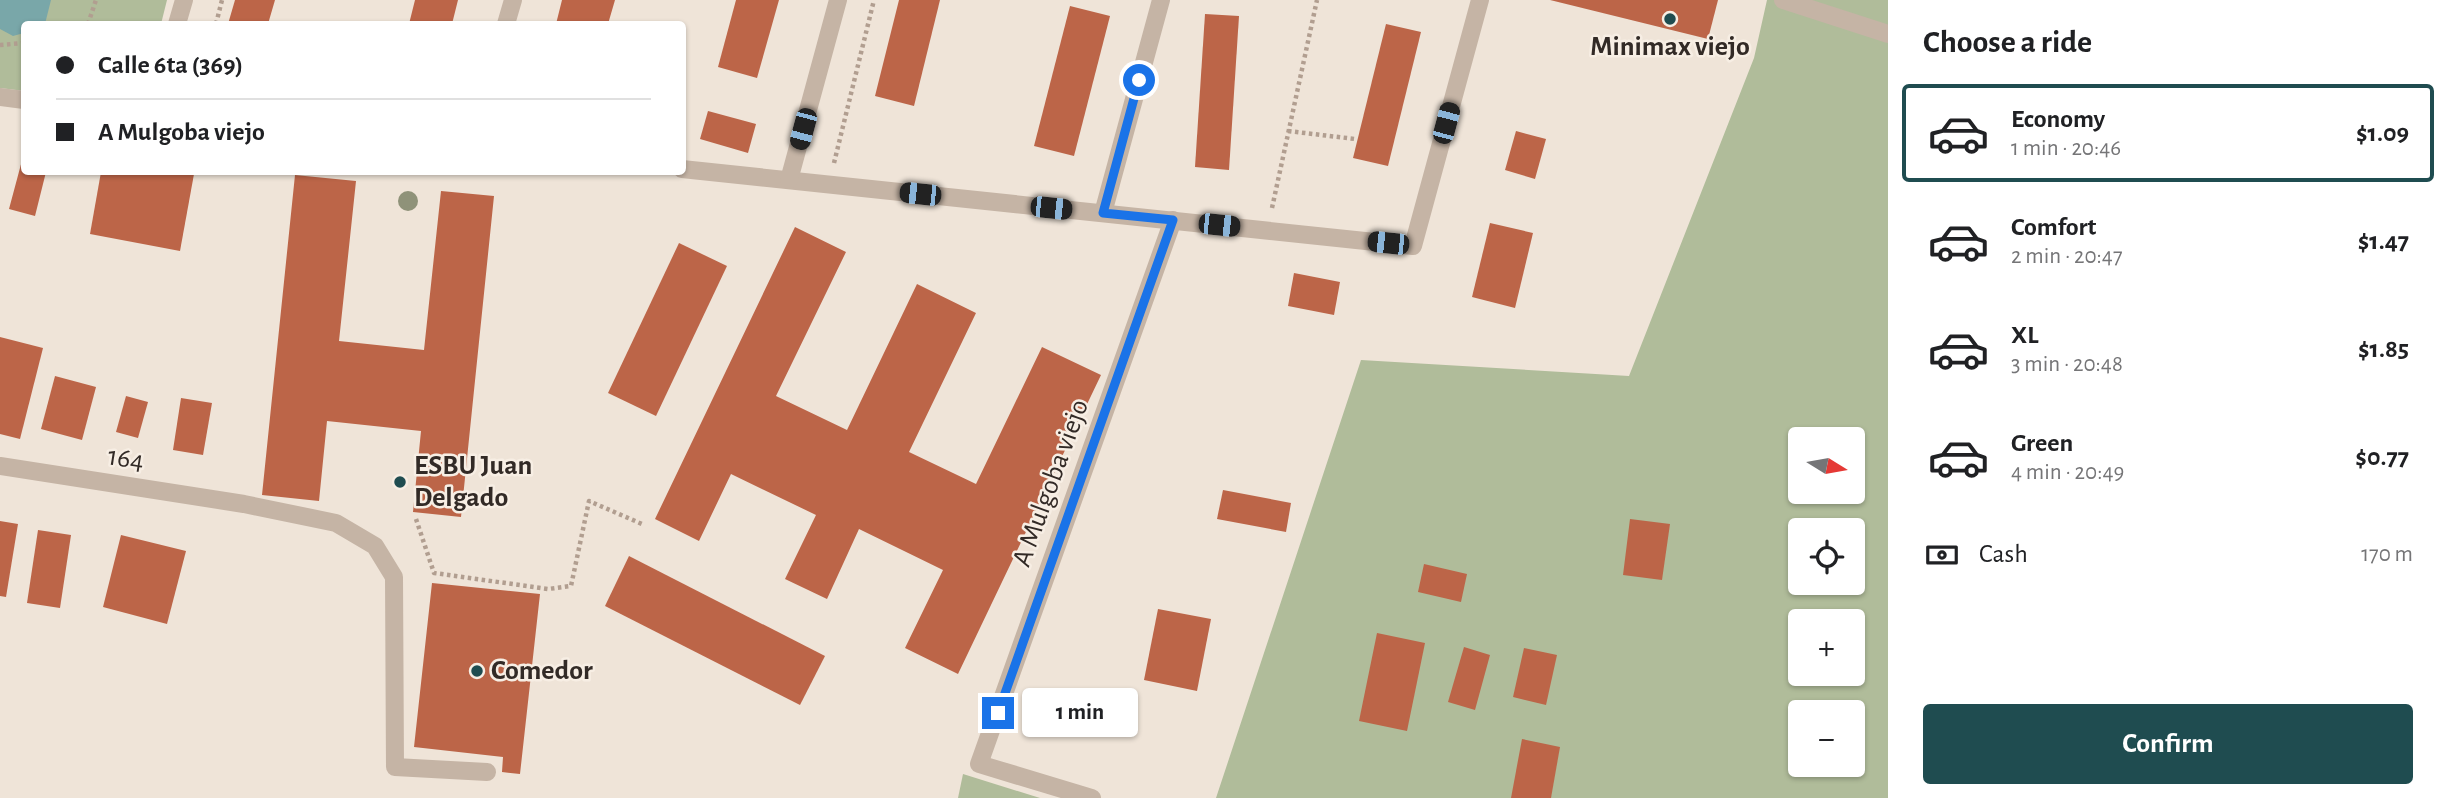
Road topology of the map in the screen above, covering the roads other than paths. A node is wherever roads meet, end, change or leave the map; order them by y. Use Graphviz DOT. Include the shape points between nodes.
graph roads {
  1 [pos="184,0"];
  2 [pos="513,0"];
  3 [pos="838,0"];
  4 [pos="1161,0"];
  5 [pos="1480,0"];
  6 [pos="1783,0"];
  7 [pos="178,21"];
  8 [pos="507,21"];
  9 [pos="1888,34"];
  10 [pos="0,97"];
  11 [pos="21,100"];
  12 [pos="686,169"];
  13 [pos="789,180"];
  14 [pos="1103,213"];
  15 [pos="1173,220"];
  16 [pos="0,466"];
  17 [pos="488,772"];
  18 [pos="1092,798"];
  1 -- 7 [label="street"];
  2 -- 8 [label="street"];
  3 -- 13 [label="street"];
  4 -- 14 [label="street"];
  5 -- 15 [label="street" via="1413,246"];
  6 -- 9 [label="street"];
  10 -- 11 [label="street"];
  12 -- 13 [label="street"];
  13 -- 14 [label="street"];
  14 -- 15 [label="street"];
  15 -- 18 [label="street, A Mulgoba viejo" via="979,764"];
  16 -- 17 [label="street, 164" via="336,523 375,546 394,577 395,767"];
}
